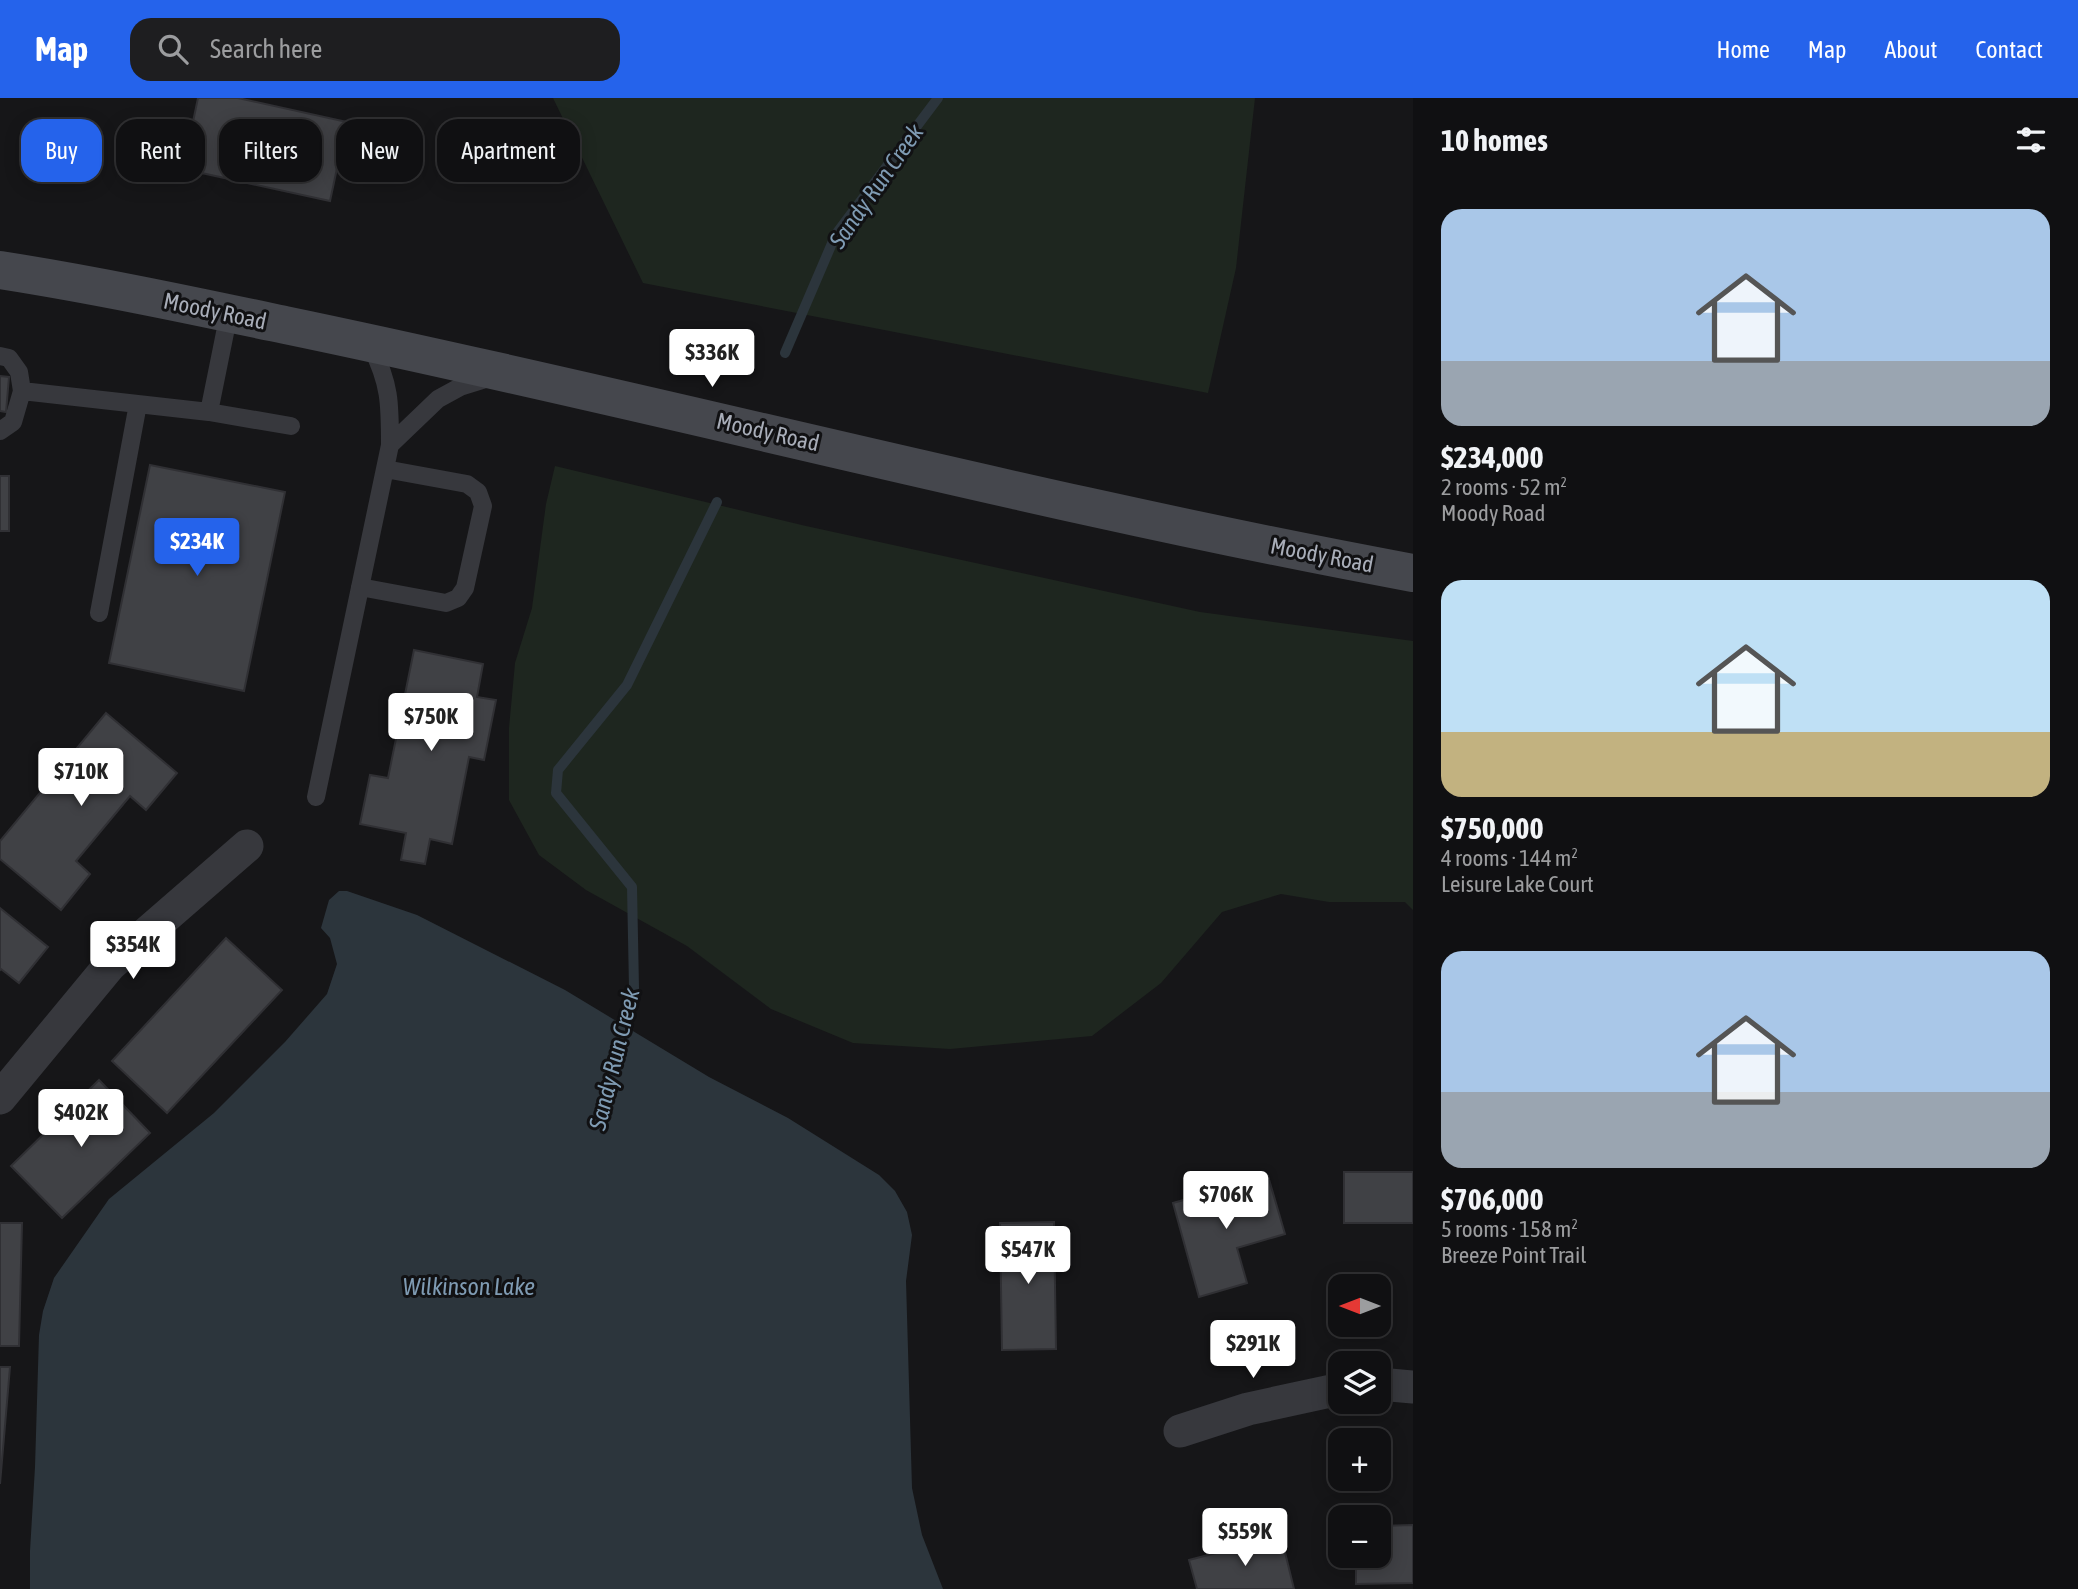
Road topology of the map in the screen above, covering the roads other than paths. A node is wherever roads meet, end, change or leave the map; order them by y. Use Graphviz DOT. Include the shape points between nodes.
graph roads {
  1 [pos="0,270"];
  2 [pos="229,313"];
  3 [pos="369,342"];
  4 [pos="0,356"];
  5 [pos="509,373"];
  6 [pos="22,391"];
  7 [pos="138,404"];
  8 [pos="209,412"];
  9 [pos="291,426"];
  10 [pos="0,430"];
  11 [pos="390,445"];
  12 [pos="385,469"];
  13 [pos="1413,573"];
  14 [pos="360,587"];
  15 [pos="99,613"];
  16 [pos="316,797"];
  17 [pos="247,846"];
  18 [pos="0,1098"];
  19 [pos="1391,1385"];
  20 [pos="1413,1387"];
  21 [pos="1328,1392"];
  22 [pos="1180,1431"];
  1 -- 2 [label="main road, Moody Road"];
  2 -- 3 [label="main road, Moody Road"];
  2 -- 8 [label="lane"];
  3 -- 5 [label="main road, Moody Road"];
  3 -- 11 [label="lane" via="390,399"];
  4 -- 6 [label="lane" via="9,358 19,372"];
  5 -- 11 [label="lane" via="460,387 438,400"];
  5 -- 13 [label="main road, Moody Road" via="1268,545"];
  6 -- 7 [label="lane"];
  6 -- 10 [label="lane" via="13,422"];
  7 -- 8 [label="lane"];
  7 -- 15 [label="lane"];
  8 -- 9 [label="lane"];
  11 -- 12 [label="lane"];
  12 -- 14 [label="lane"];
  12 -- 14 [label="lane" via="467,484 478,492 483,506 466,587 458,598 446,603"];
  14 -- 16 [label="lane"];
  17 -- 18 [label="street" via="110,965"];
  19 -- 20 [label="street"];
  21 -- 22 [label="street" via="1248,1409"];
}
